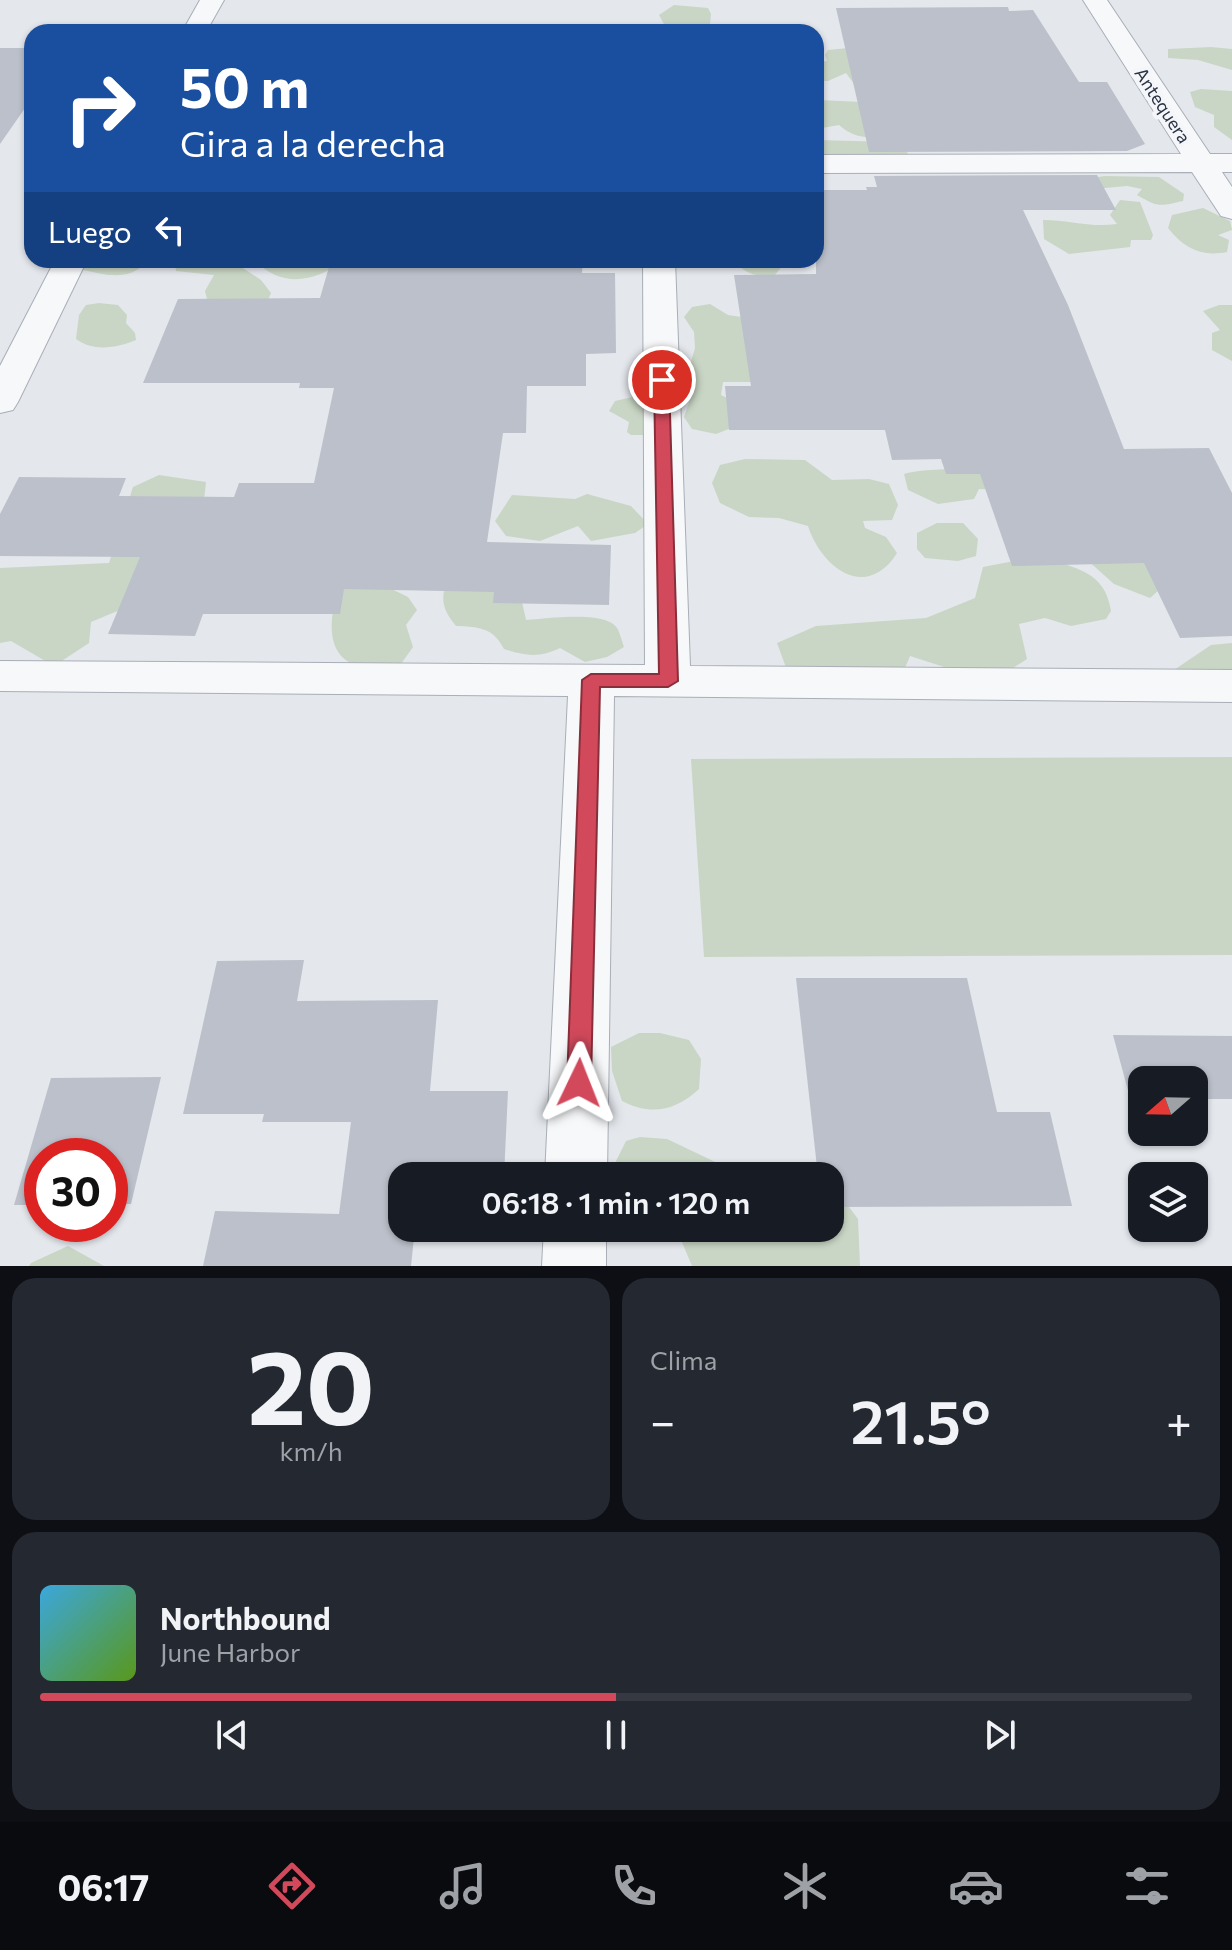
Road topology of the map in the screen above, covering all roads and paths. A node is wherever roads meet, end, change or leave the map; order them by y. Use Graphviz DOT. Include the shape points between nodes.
graph roads {
  1 [pos="212,0"];
  2 [pos="1095,0"];
  3 [pos="198,24"];
  4 [pos="1202,163"];
  5 [pos="1232,163"];
  6 [pos="824,164"];
  7 [pos="1232,210"];
  8 [pos="67,268"];
  9 [pos="659,268"];
  10 [pos="0,402"];
  11 [pos="0,676"];
  12 [pos="591,680"];
  13 [pos="668,681"];
  14 [pos="1232,686"];
  15 [pos="576,1162"];
  16 [pos="575,1242"];
  17 [pos="574,1266"];
  1 -- 3 [label="street"];
  2 -- 4 [label="street, Antequera"];
  4 -- 5 [label="street"];
  4 -- 6 [label="street"];
  4 -- 7 [label="street, Antequera"];
  8 -- 10 [label="street"];
  9 -- 13 [label="street"];
  11 -- 12 [label="street"];
  12 -- 13 [label="street"];
  12 -- 15 [label="street"];
  13 -- 14 [label="street"];
  16 -- 17 [label="street"];
}
